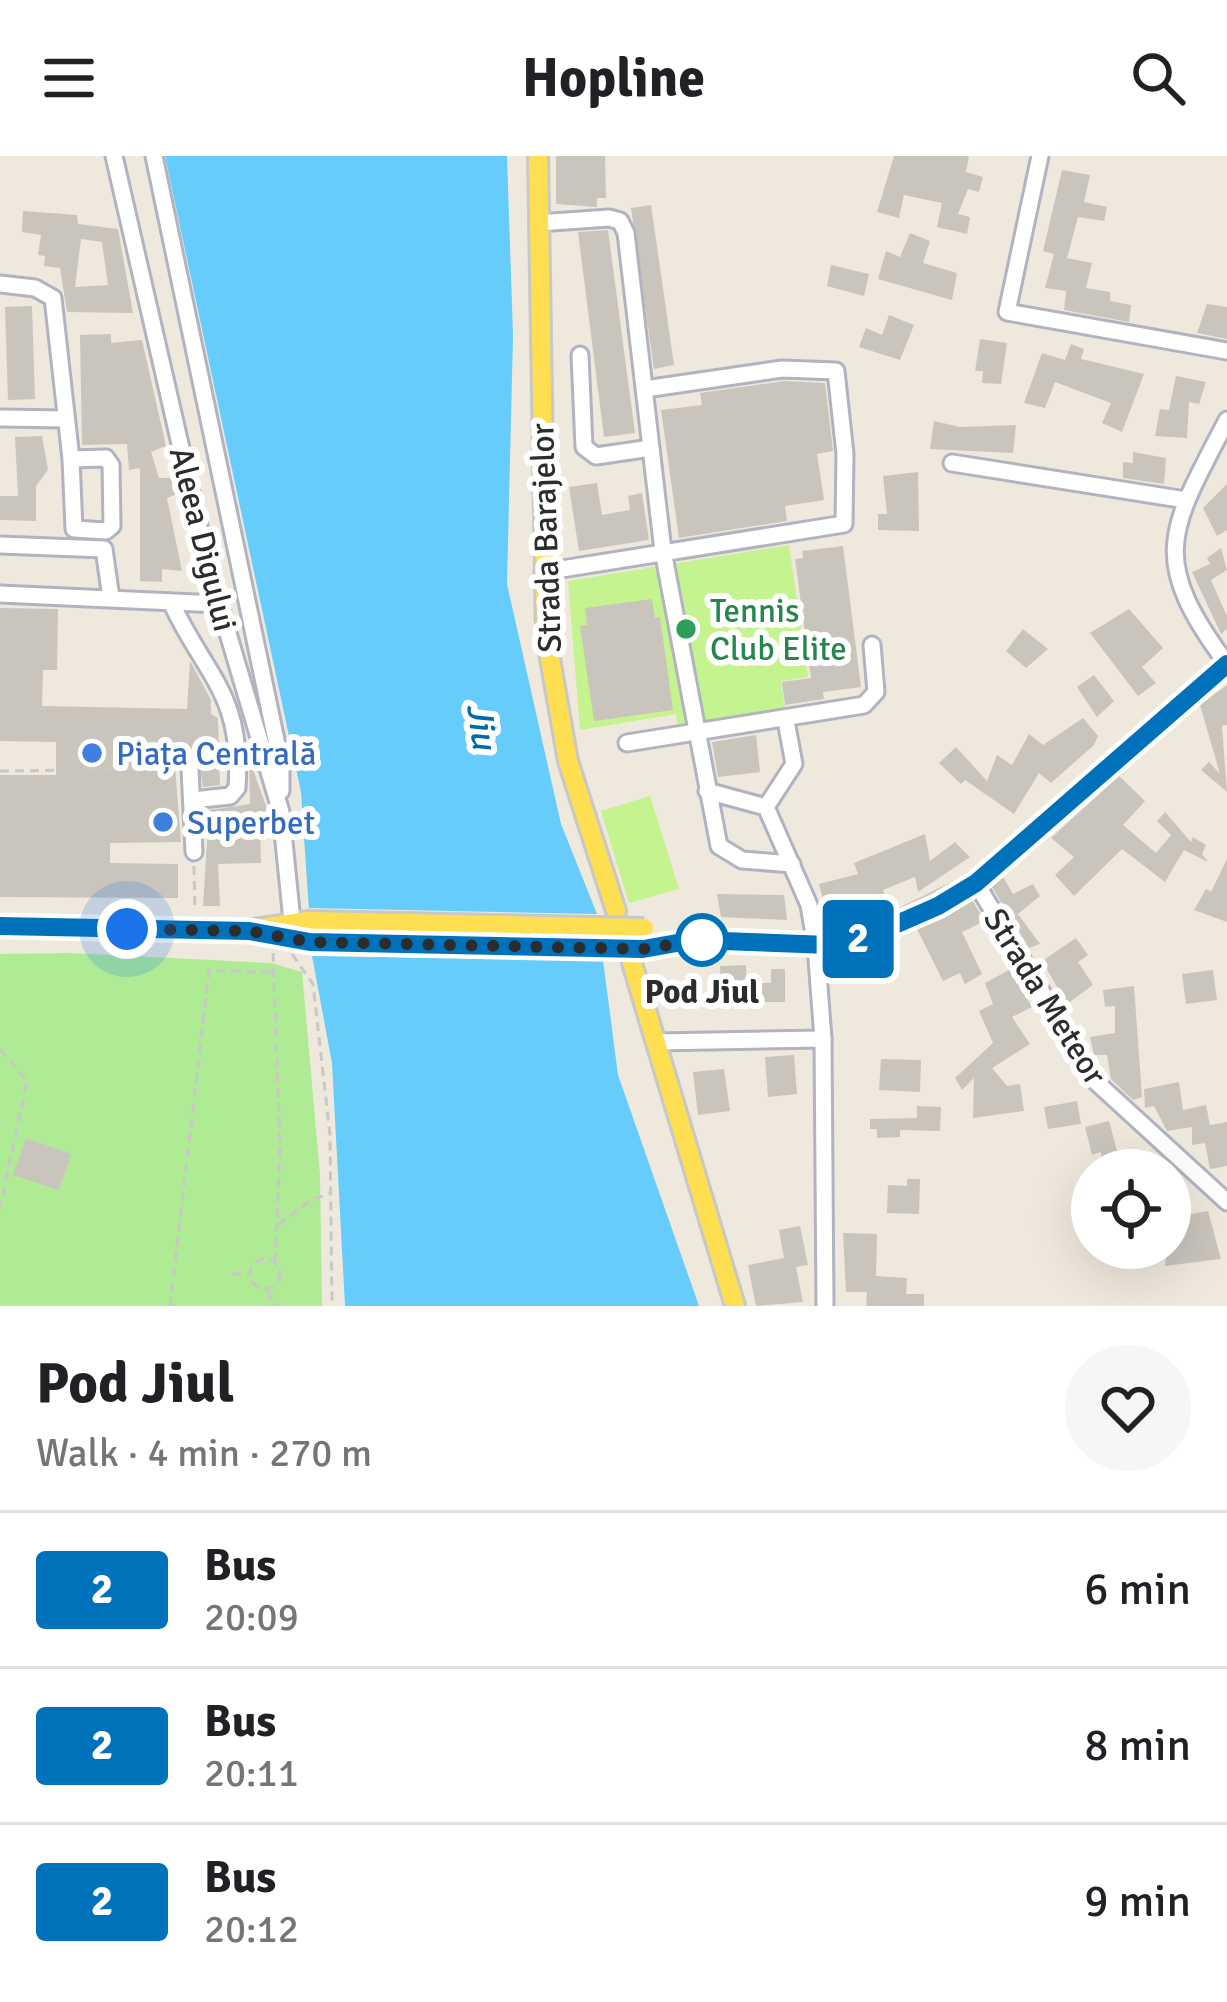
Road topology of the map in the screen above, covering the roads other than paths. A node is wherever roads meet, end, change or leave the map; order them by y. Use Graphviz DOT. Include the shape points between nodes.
graph roads {
  1 [pos="114,156"];
  2 [pos="154,156"];
  3 [pos="538,156"];
  4 [pos="1040,156"];
  5 [pos="538,223"];
  6 [pos="0,284"];
  7 [pos="1227,351"];
  8 [pos="580,355"];
  9 [pos="645,388"];
  10 [pos="0,418"];
  11 [pos="65,419"];
  12 [pos="1227,420"];
  13 [pos="651,448"];
  14 [pos="71,459"];
  15 [pos="952,464"];
  16 [pos="1186,500"];
  17 [pos="0,545"];
  18 [pos="663,550"];
  19 [pos="543,572"];
  20 [pos="0,594"];
  21 [pos="111,598"];
  22 [pos="171,602"];
  23 [pos="218,604"];
  24 [pos="872,645"];
  25 [pos="1227,664"];
  26 [pos="786,721"];
  27 [pos="696,734"];
  28 [pos="627,742"];
  29 [pos="190,769"];
  30 [pos="707,791"];
  31 [pos="194,800"];
  32 [pos="766,807"];
  33 [pos="281,812"];
  34 [pos="194,852"];
  35 [pos="792,865"];
  36 [pos="976,883"];
  37 [pos="616,911"];
  38 [pos="0,926"];
  39 [pos="300,931"];
  40 [pos="694,940"];
  41 [pos="816,946"];
  42 [pos="638,956"];
  43 [pos="824,1039"];
  44 [pos="657,1042"];
  45 [pos="1227,1202"];
  46 [pos="735,1306"];
  47 [pos="825,1306"];
  1 -- 23 [label="street, Aleea Digului"];
  2 -- 33 [label="street" via="281,764"];
  3 -- 5 [label="main road, Strada Barajelor"];
  4 -- 7 [label="street" via="1007,312"];
  5 -- 9 [label="street" via="620,221"];
  5 -- 19 [label="main road, Strada Barajelor"];
  6 -- 11 [label="street" via="53,298"];
  8 -- 13 [label="street" via="584,446 596,456"];
  9 -- 13 [label="street"];
  9 -- 18 [label="street" via="782,369 829,369 840,381 844,524"];
  10 -- 11 [label="street"];
  11 -- 14 [label="street"];
  12 -- 16 [label="street"];
  13 -- 18 [label="street"];
  14 -- 14 [label="street" via="74,529 110,529 110,461"];
  15 -- 16 [label="street"];
  16 -- 25 [label="street" via="1175,539 1176,583"];
  17 -- 21 [label="street" via="104,549"];
  18 -- 19 [label="street"];
  18 -- 27 [label="street"];
  19 -- 37 [label="main road, Strada Barajelor" via="557,711"];
  20 -- 21 [label="street"];
  21 -- 22 [label="street"];
  22 -- 23 [label="street"];
  22 -- 31 [label="street" via="228,700 236,754 230,796"];
  23 -- 33 [label="street, Aleea Digului"];
  24 -- 26 [label="street" via="874,699"];
  25 -- 36 [label="main road"];
  26 -- 27 [label="street"];
  26 -- 32 [label="street" via="794,764"];
  27 -- 28 [label="street"];
  27 -- 30 [label="street"];
  29 -- 31 [label="street"];
  30 -- 32 [label="street"];
  30 -- 35 [label="street" via="727,854"];
  31 -- 34 [label="street"];
  32 -- 35 [label="street"];
  33 -- 39 [label="street, Aleea Digului"];
  35 -- 41 [label="street"];
  36 -- 41 [label="main road" via="899,925"];
  36 -- 45 [label="street, Strada Meteor" via="1096,1082"];
  38 -- 39 [label="main road"];
  39 -- 40 [label="main road, bridge" via="644,928"];
  39 -- 42 [label="main road, bridge"];
  40 -- 41 [label="main road"];
  40 -- 42 [label="main road"];
  41 -- 43 [label="street"];
  42 -- 44 [label="main road"];
  43 -- 44 [label="street"];
  43 -- 47 [label="street"];
  44 -- 46 [label="main road"];
}
